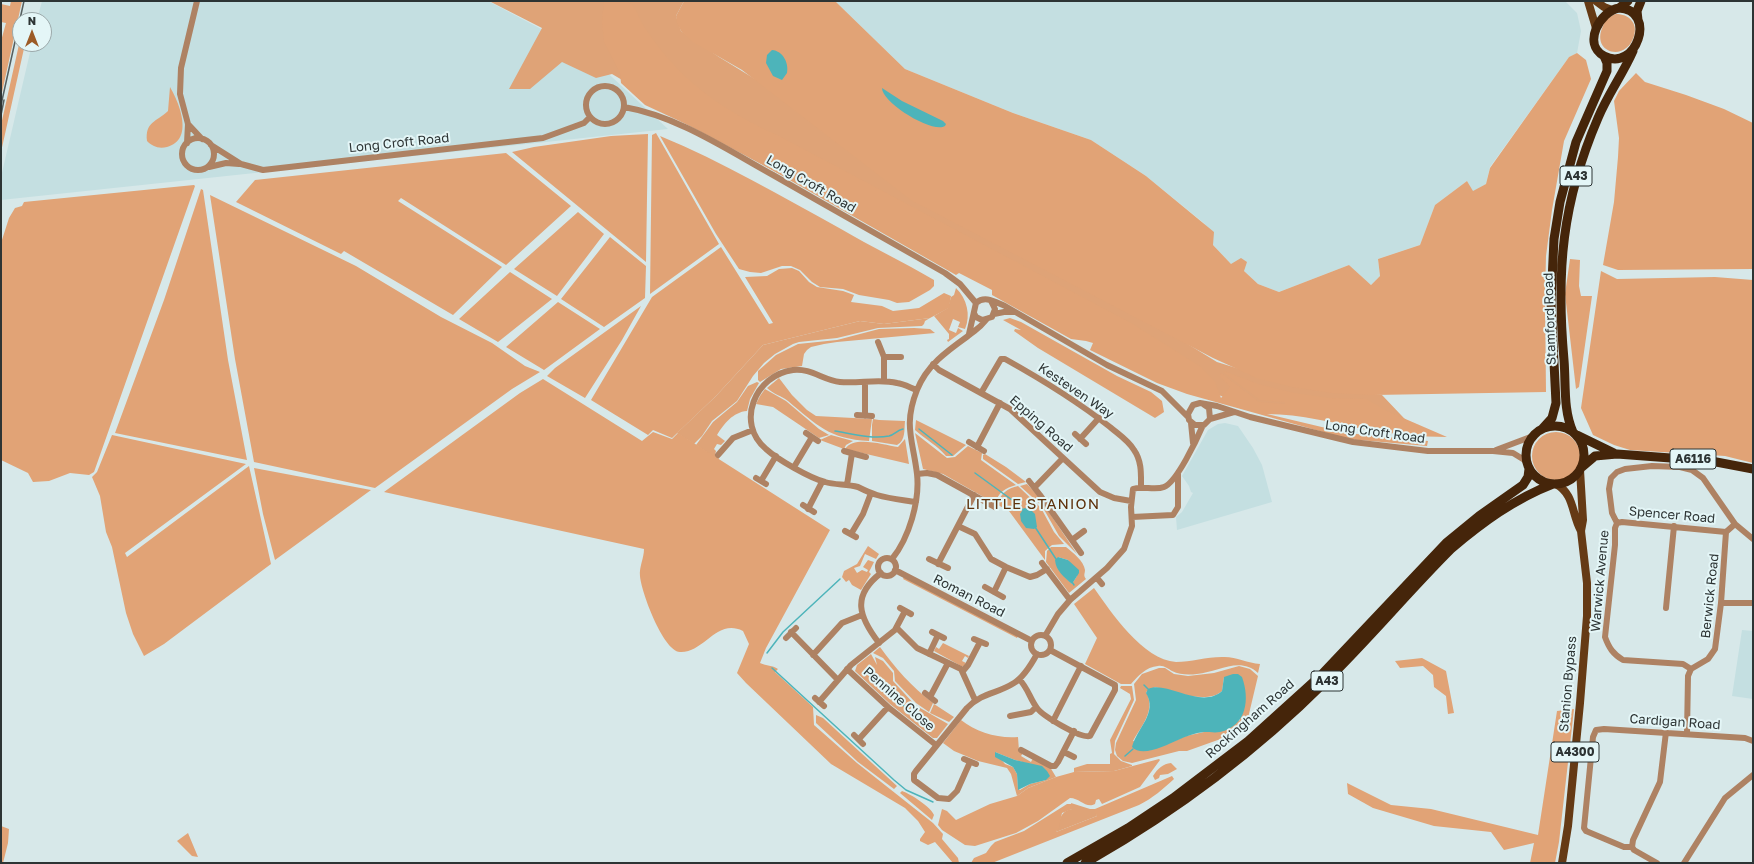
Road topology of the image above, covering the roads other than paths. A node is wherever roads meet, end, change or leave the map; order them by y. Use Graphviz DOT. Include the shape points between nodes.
graph roads {
  1 [pos="197,1"];
  2 [pos="1588,1"];
  3 [pos="1596,1"];
  4 [pos="1628,1"];
  5 [pos="1641,1"];
  6 [pos="1615,9"];
  7 [pos="1638,20"];
  8 [pos="1596,28"];
  9 [pos="1632,51"];
  10 [pos="1604,56"];
  11 [pos="624,107"];
  12 [pos="590,117"];
  13 [pos="188,124"];
  14 [pos="202,139"];
  15 [pos="187,143"];
  16 [pos="211,145"];
  17 [pos="241,164"];
  18 [pos="208,167"];
  19 [pos="991,301"];
  20 [pos="976,303"];
  21 [pos="1015,312"];
  22 [pos="974,313"];
  23 [pos="994,314"];
  24 [pos="986,320"];
  25 [pos="969,334"];
  26 [pos="878,342"];
  27 [pos="901,357"];
  28 [pos="884,358"];
  29 [pos="933,364"];
  30 [pos="884,381"];
  31 [pos="865,382"];
  32 [pos="917,390"];
  33 [pos="981,393"];
  34 [pos="1175,402"];
  35 [pos="1000,403"];
  36 [pos="1203,404"];
  37 [pos="1193,405"];
  38 [pos="1234,412"];
  39 [pos="857,415"];
  40 [pos="1099,418"];
  41 [pos="1210,419"];
  42 [pos="1190,420"];
  43 [pos="1203,426"];
  44 [pos="1542,429"];
  45 [pos="753,430"];
  46 [pos="806,433"];
  47 [pos="1574,433"];
  48 [pos="1533,436"];
  49 [pos="812,437"];
  50 [pos="818,441"];
  51 [pos="969,442"];
  52 [pos="1193,443"];
  53 [pos="1086,444"];
  54 [pos="977,447"];
  55 [pos="719,451"];
  56 [pos="844,451"];
  57 [pos="984,451"];
  58 [pos="1493,451"];
  59 [pos="852,453"];
  60 [pos="1617,454"];
  61 [pos="776,456"];
  62 [pos="866,457"];
  63 [pos="1063,458"];
  64 [pos="1528,465"];
  65 [pos="794,467"];
  66 [pos="1581,469"];
  67 [pos="1753,469"];
  68 [pos="1178,473"];
  69 [pos="917,474"];
  70 [pos="761,481"];
  71 [pos="822,482"];
  72 [pos="1029,482"];
  73 [pos="1554,484"];
  74 [pos="847,485"];
  75 [pos="1035,487"];
  76 [pos="1141,488"];
  77 [pos="871,493"];
  78 [pos="974,495"];
  79 [pos="1131,501"];
  80 [pos="916,502"];
  81 [pos="995,507"];
  82 [pos="808,509"];
  83 [pos="1132,517"];
  84 [pos="1617,523"];
  85 [pos="1735,524"];
  86 [pos="958,526"];
  87 [pos="1674,526"];
  88 [pos="1084,530"];
  89 [pos="1581,531"];
  90 [pos="1726,532"];
  91 [pos="850,534"];
  92 [pos="1753,539"];
  93 [pos="1072,540"];
  94 [pos="1081,553"];
  95 [pos="892,559"];
  96 [pos="929,559"];
  97 [pos="1042,563"];
  98 [pos="938,564"];
  99 [pos="1006,567"];
  100 [pos="948,568"];
  101 [pos="1047,569"];
  102 [pos="895,570"];
  103 [pos="881,573"];
  104 [pos="1097,578"];
  105 [pos="1102,584"];
  106 [pos="985,587"];
  107 [pos="994,592"];
  108 [pos="1003,597"];
  109 [pos="1070,600"];
  110 [pos="1721,603"];
  111 [pos="1753,603"];
  112 [pos="1666,608"];
  113 [pos="905,611"];
  114 [pos="862,615"];
  115 [pos="897,628"];
  116 [pos="938,635"];
  117 [pos="1045,636"];
  118 [pos="786,638"];
  119 [pos="1032,641"];
  120 [pos="980,642"];
  121 [pos="879,643"];
  122 [pos="1050,650"];
  123 [pos="929,654"];
  124 [pos="1037,654"];
  125 [pos="813,655"];
  126 [pos="948,663"];
  127 [pos="1081,666"];
  128 [pos="848,669"];
  129 [pos="1691,669"];
  130 [pos="963,671"];
  131 [pos="1020,679"];
  132 [pos="838,680"];
  133 [pos="930,697"];
  134 [pos="976,700"];
  135 [pos="819,702"];
  136 [pos="888,706"];
  137 [pos="1036,707"];
  138 [pos="1010,716"];
  139 [pos="1053,721"];
  140 [pos="1074,731"];
  141 [pos="1666,732"];
  142 [pos="1687,733"];
  143 [pos="859,739"];
  144 [pos="1753,741"];
  145 [pos="936,745"];
  146 [pos="1021,750"];
  147 [pos="1064,752"];
  148 [pos="1074,757"];
  149 [pos="970,762"];
  150 [pos="1753,776"];
  151 [pos="1632,847"];
  152 [pos="1067,863"];
  153 [pos="1085,863"];
  154 [pos="1562,863"];
  155 [pos="1657,863"];
  156 [pos="1684,863"];
  1 -- 13 [label="street" via="181,68 180,94"];
  2 -- 8 [label="main road"];
  3 -- 6 [label="main road" via="1604,7"];
  4 -- 6 [label="highway"];
  5 -- 7 [label="highway, A43"];
  6 -- 7 [label="highway" via="1629,11"];
  6 -- 8 [label="highway" via="1606,14"];
  7 -- 9 [label="highway, A43" via="1640,34"];
  8 -- 10 [label="highway, A43" via="1596,45"];
  9 -- 10 [label="highway" via="1620,57"];
  9 -- 47 [label="highway, Stamford Road / A43" via="1607,97 1590,137 1575,180 1566,220 1560,312 1567,416"];
  10 -- 44 [label="highway, Stamford Road / A43" via="1607,70 1576,142 1557,217 1551,287 1556,403 1552,418"];
  11 -- 12 [label="street" via="619,118 613,122 601,124"];
  11 -- 12 [label="street" via="622,95 618,90 600,86 587,97 586,108"];
  11 -- 20 [label="street, Long Croft Road" via="644,110 726,148 945,273 960,284"];
  12 -- 17 [label="street, Long Croft Road" via="584,123 543,138 264,170"];
  13 -- 14 [label="street"];
  13 -- 15 [label="street"];
  14 -- 15 [label="street" via="192,139"];
  14 -- 16 [label="street"];
  15 -- 18 [label="street" via="182,156 186,164 198,170"];
  16 -- 17 [label="street, Long Croft Road"];
  16 -- 18 [label="street" via="214,157"];
  17 -- 18 [label="street" via="226,163"];
  19 -- 20 [label="street" via="982,299"];
  19 -- 21 [label="street"];
  19 -- 23 [label="street"];
  20 -- 22 [label="street"];
  21 -- 23 [label="street"];
  21 -- 34 [label="street" via="1107,365 1162,391"];
  22 -- 24 [label="street" via="979,319"];
  22 -- 25 [label="street"];
  23 -- 24 [label="street"];
  24 -- 25 [label="street" via="978,330"];
  25 -- 29 [label="street"];
  26 -- 28 [label="street"];
  27 -- 28 [label="street"];
  28 -- 30 [label="street"];
  29 -- 32 [label="street"];
  29 -- 33 [label="street, Epping Road"];
  30 -- 31 [label="street"];
  30 -- 32 [label="street" via="896,382"];
  31 -- 39 [label="street" via="869,416"];
  31 -- 45 [label="street" via="838,382 812,372 795,370 773,377 755,397 750,415"];
  32 -- 69 [label="street" via="909,424 910,443"];
  33 -- 35 [label="street, Epping Road"];
  33 -- 40 [label="street, Kesteven Way" via="1003,359 1047,383"];
  34 -- 37 [label="street"];
  34 -- 42 [label="street"];
  35 -- 54 [label="street"];
  35 -- 63 [label="street, Epping Road" via="1010,409"];
  36 -- 37 [label="street"];
  36 -- 38 [label="street, Long Croft Road"];
  36 -- 41 [label="street" via="1210,412"];
  37 -- 42 [label="street" via="1189,410"];
  38 -- 41 [label="street"];
  38 -- 58 [label="street, Long Croft Road" via="1329,437 1378,446 1446,452"];
  40 -- 53 [label="street" via="1078,436"];
  40 -- 76 [label="street, Kesteven Way" via="1134,449 1140,464"];
  41 -- 43 [label="street"];
  42 -- 43 [label="street" via="1195,426"];
  42 -- 52 [label="street"];
  43 -- 52 [label="street"];
  44 -- 47 [label="highway" via="1561,427"];
  44 -- 48 [label="highway"];
  45 -- 55 [label="street" via="733,438"];
  45 -- 61 [label="street" via="761,444"];
  46 -- 49 [label="street"];
  47 -- 60 [label="highway, A6116"];
  47 -- 66 [label="highway" via="1580,440 1584,453"];
  48 -- 58 [label="street, Long Croft Road"];
  48 -- 64 [label="highway" via="1528,445"];
  49 -- 50 [label="street"];
  49 -- 65 [label="street"];
  51 -- 54 [label="street"];
  52 -- 68 [label="street"];
  54 -- 57 [label="street"];
  56 -- 59 [label="street"];
  58 -- 64 [label="street, Long Croft Road" via="1513,453"];
  59 -- 62 [label="street"];
  59 -- 74 [label="street"];
  60 -- 66 [label="highway, A6116" via="1596,456"];
  60 -- 67 [label="highway, A6116" via="1710,461"];
  61 -- 65 [label="street"];
  61 -- 70 [label="street"];
  63 -- 75 [label="street"];
  63 -- 79 [label="street, Epping Road" via="1104,494"];
  64 -- 73 [label="highway" via="1539,480"];
  64 -- 152 [label="highway, Rockingham Road / A43" via="1528,477 1523,485 1478,516 1446,543 1320,675 1271,721 1206,775 1173,798 1128,828"];
  65 -- 71 [label="street"];
  66 -- 73 [label="highway" via="1570,480"];
  66 -- 89 [label="main road, A4300"];
  68 -- 76 [label="street" via="1163,488"];
  68 -- 83 [label="street" via="1178,507 1173,515"];
  69 -- 78 [label="street" via="937,476"];
  69 -- 80 [label="street"];
  71 -- 74 [label="street"];
  71 -- 82 [label="street"];
  72 -- 75 [label="street"];
  73 -- 89 [label="main road, A4300" via="1568,494"];
  73 -- 153 [label="highway, Rockingham Road / A43" via="1505,508 1451,549 1327,681 1252,748 1178,805"];
  74 -- 77 [label="street"];
  75 -- 93 [label="street"];
  76 -- 79 [label="street" via="1133,489"];
  77 -- 80 [label="street"];
  77 -- 91 [label="street"];
  78 -- 81 [label="street"];
  78 -- 86 [label="street"];
  79 -- 83 [label="street"];
  80 -- 95 [label="street" via="907,532"];
  83 -- 104 [label="street" via="1124,549"];
  84 -- 85 [label="street" via="1612,513 1609,489 1611,478 1625,469 1652,466 1692,470 1703,478"];
  84 -- 87 [label="street, Spencer Road"];
  84 -- 129 [label="street, Warwick Avenue" via="1614,528 1615,545 1605,637 1608,647 1623,660 1683,664"];
  85 -- 90 [label="street"];
  85 -- 92 [label="street"];
  86 -- 98 [label="street"];
  86 -- 99 [label="street" via="974,534 991,559"];
  87 -- 90 [label="street, Spencer Road"];
  87 -- 112 [label="street"];
  88 -- 93 [label="street"];
  89 -- 154 [label="main road, Stanion Bypass / A4300" via="1587,583 1586,622 1568,826"];
  90 -- 110 [label="street, Berwick Road"];
  93 -- 94 [label="street"];
  95 -- 102 [label="street"];
  95 -- 103 [label="street" via="886,558 879,562 878,568"];
  96 -- 98 [label="street"];
  97 -- 101 [label="street"];
  98 -- 100 [label="street"];
  99 -- 101 [label="street" via="1030,577"];
  99 -- 107 [label="street"];
  101 -- 109 [label="street"];
  102 -- 103 [label="street" via="888,575"];
  102 -- 119 [label="street, Roman Road"];
  103 -- 114 [label="street" via="865,590 861,602"];
  104 -- 105 [label="street"];
  104 -- 109 [label="street"];
  106 -- 107 [label="street"];
  107 -- 108 [label="street"];
  109 -- 117 [label="street"];
  110 -- 111 [label="street"];
  110 -- 129 [label="street, Berwick Road" via="1715,649 1708,659"];
  113 -- 115 [label="street"];
  114 -- 121 [label="street"];
  114 -- 125 [label="street" via="842,623"];
  115 -- 121 [label="street"];
  115 -- 123 [label="street" via="917,648"];
  116 -- 123 [label="street"];
  117 -- 119 [label="street" via="1036,637"];
  117 -- 122 [label="street" via="1050,641"];
  118 -- 125 [label="street" via="794,630"];
  119 -- 124 [label="street" via="1032,650"];
  120 -- 130 [label="street"];
  121 -- 128 [label="street"];
  122 -- 124 [label="street" via="1045,654"];
  122 -- 127 [label="street"];
  123 -- 126 [label="street"];
  124 -- 131 [label="street"];
  125 -- 132 [label="street"];
  126 -- 130 [label="street"];
  126 -- 133 [label="street"];
  127 -- 139 [label="street"];
  127 -- 140 [label="street" via="1114,684 1115,690 1090,736 1086,737"];
  128 -- 132 [label="street"];
  128 -- 136 [label="street, Pennine Close"];
  129 -- 142 [label="street" via="1688,676"];
  130 -- 134 [label="street"];
  131 -- 134 [label="street"];
  131 -- 137 [label="street"];
  132 -- 135 [label="street"];
  134 -- 145 [label="street" via="966,708"];
  136 -- 143 [label="street"];
  136 -- 145 [label="street, Pennine Close"];
  137 -- 138 [label="street" via="1031,712"];
  137 -- 139 [label="street"];
  139 -- 140 [label="street"];
  140 -- 147 [label="street"];
  141 -- 142 [label="street, Cardigan Road"];
  141 -- 151 [label="street" via="1660,782"];
  141 -- 151 [label="street, Cardigan Road" via="1604,729 1596,730 1593,737 1584,828 1624,847"];
  142 -- 144 [label="street, Cardigan Road" via="1745,738"];
  145 -- 149 [label="street" via="914,777 917,783 938,798 949,799 954,795"];
  146 -- 147 [label="street" via="1051,766 1055,766"];
  147 -- 148 [label="street"];
  150 -- 156 [label="street" via="1725,798"];
  151 -- 155 [label="street"];
}
